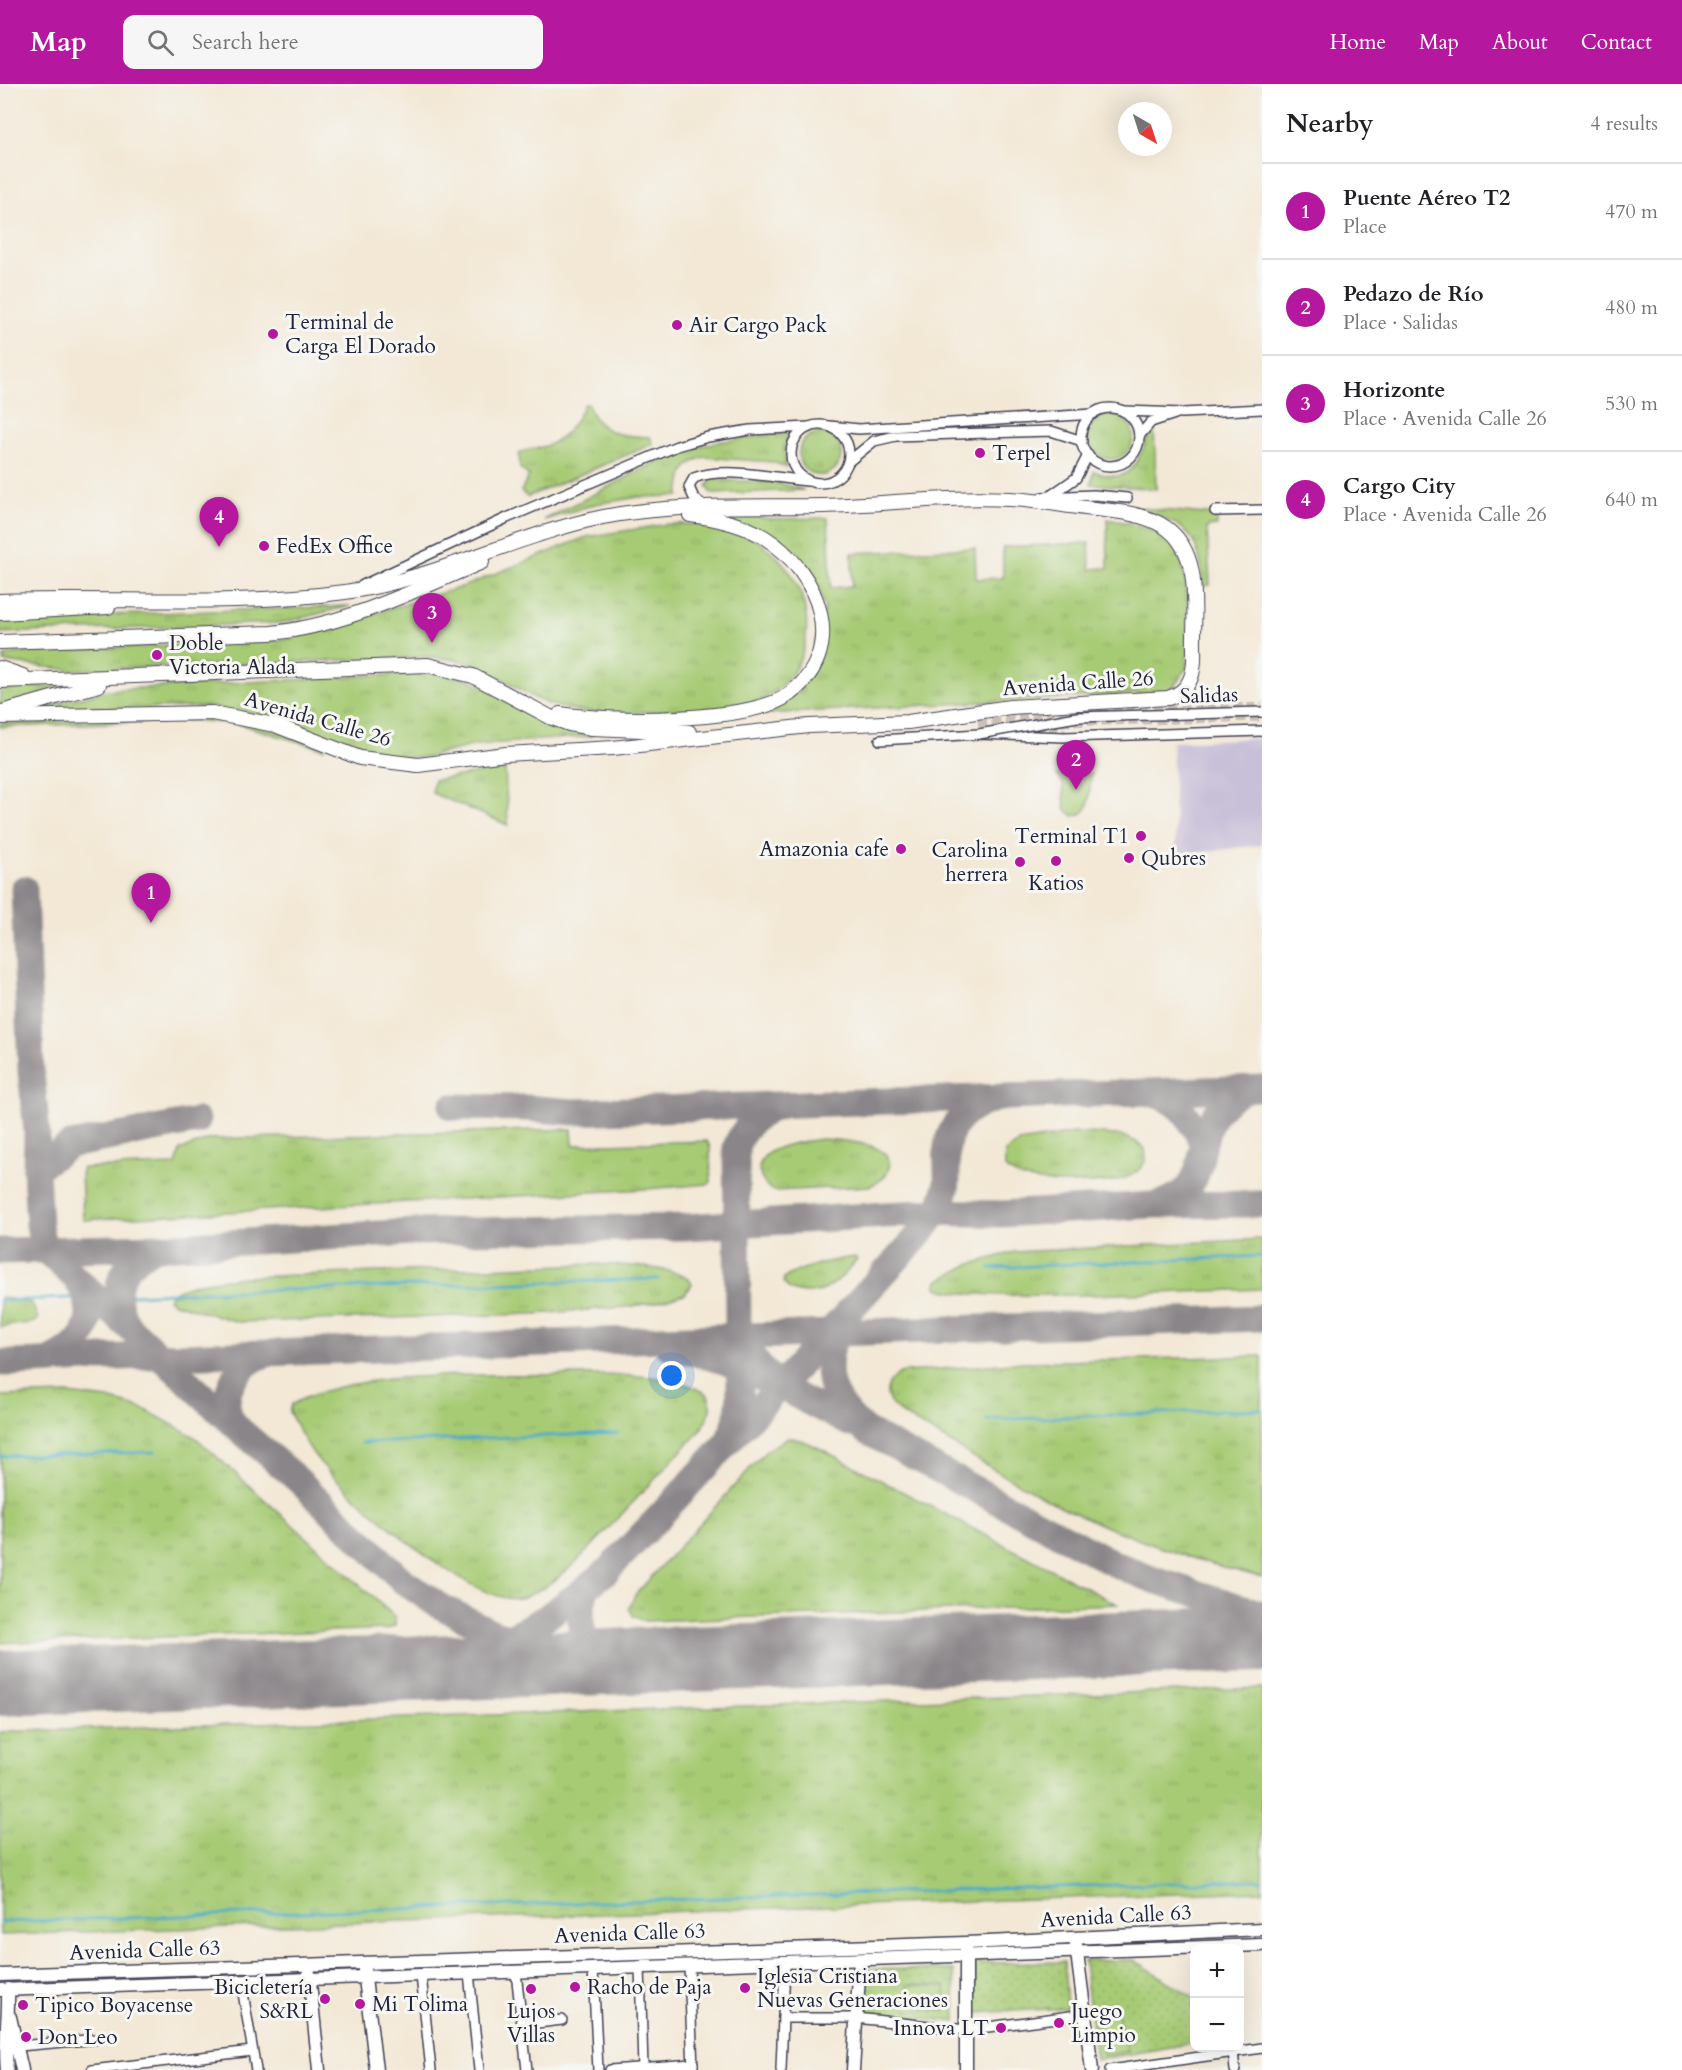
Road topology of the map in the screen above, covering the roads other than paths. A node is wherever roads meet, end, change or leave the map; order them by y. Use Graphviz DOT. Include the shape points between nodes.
graph roads {
  1 [pos="1262,409"];
  2 [pos="1123,411"];
  3 [pos="1183,413"];
  4 [pos="1093,414"];
  5 [pos="829,426"];
  6 [pos="809,427"];
  7 [pos="1139,436"];
  8 [pos="1082,441"];
  9 [pos="1088,455"];
  10 [pos="848,462"];
  11 [pos="808,482"];
  12 [pos="1049,497"];
  13 [pos="1127,498"];
  14 [pos="1010,499"];
  15 [pos="704,508"];
  16 [pos="1262,510"];
  17 [pos="1215,511"];
  18 [pos="652,512"];
  19 [pos="565,528"];
  20 [pos="350,591"];
  21 [pos="191,600"];
  22 [pos="0,601"];
  23 [pos="0,613"];
  24 [pos="69,640"];
  25 [pos="0,642"];
  26 [pos="0,652"];
  27 [pos="0,668"];
  28 [pos="149,677"];
  29 [pos="40,680"];
  30 [pos="0,681"];
  31 [pos="534,709"];
  32 [pos="1262,712"];
  33 [pos="0,715"];
  34 [pos="1262,731"];
  35 [pos="730,734"];
  36 [pos="979,734"];
  37 [pos="880,740"];
  38 [pos="1262,1929"];
  39 [pos="1075,1938"];
  40 [pos="966,1943"];
  41 [pos="1262,1945"];
  42 [pos="1077,1952"];
  43 [pos="966,1956"];
  44 [pos="860,1960"];
  45 [pos="364,1962"];
  46 [pos="785,1963"];
  47 [pos="308,1964"];
  48 [pos="689,1966"];
  49 [pos="640,1967"];
  50 [pos="593,1969"];
  51 [pos="516,1971"];
  52 [pos="469,1973"];
  53 [pos="0,1975"];
  54 [pos="421,1975"];
  55 [pos="365,1977"];
  56 [pos="309,1979"];
  57 [pos="241,1981"];
  58 [pos="4,1990"];
  59 [pos="9,2013"];
  60 [pos="1085,2014"];
  61 [pos="783,2018"];
  62 [pos="856,2018"];
  63 [pos="562,2020"];
  64 [pos="521,2025"];
  65 [pos="966,2030"];
  66 [pos="98,2039"];
  67 [pos="18,2046"];
  68 [pos="1262,2048"];
  69 [pos="1244,2050"];
  70 [pos="2,2051"];
  71 [pos="252,2051"];
  72 [pos="1233,2052"];
  73 [pos="693,2067"];
  74 [pos="643,2068"];
  75 [pos="7,2070"];
  76 [pos="22,2070"];
  77 [pos="92,2070"];
  78 [pos="256,2070"];
  79 [pos="319,2070"];
  80 [pos="375,2070"];
  81 [pos="431,2070"];
  82 [pos="479,2070"];
  83 [pos="527,2070"];
  84 [pos="598,2070"];
  85 [pos="610,2070"];
  86 [pos="781,2070"];
  87 [pos="853,2070"];
  88 [pos="966,2070"];
  89 [pos="1092,2070"];
  90 [pos="1110,2070"];
  91 [pos="1235,2070"];
  1 -- 3 [label="street"];
  2 -- 3 [label="street"];
  2 -- 4 [label="street" via="1107,408"];
  2 -- 7 [label="street" via="1134,421"];
  3 -- 7 [label="street" via="1158,418"];
  4 -- 5 [label="street" via="859,429"];
  4 -- 8 [label="street" via="1082,430"];
  5 -- 6 [label="street"];
  5 -- 10 [label="street" via="848,444"];
  6 -- 11 [label="street" via="801,432 791,449 794,468"];
  6 -- 20 [label="street, Avenida Calle 26" via="708,436 677,446 507,518"];
  7 -- 9 [label="street" via="1134,453 1120,464 1102,465"];
  8 -- 9 [label="street"];
  8 -- 10 [label="street" via="1051,431 896,435 874,441"];
  9 -- 12 [label="street" via="1076,478"];
  10 -- 11 [label="street" via="844,471 828,483"];
  11 -- 15 [label="street" via="733,474 699,475 689,487"];
  12 -- 13 [label="street"];
  12 -- 14 [label="street"];
  14 -- 15 [label="main road, Avenida Calle 26"];
  14 -- 35 [label="main road, Avenida Calle 26" via="1134,515 1163,526 1178,538 1190,560 1193,602 1194,673 1182,691 1168,698 1010,707 908,722"];
  15 -- 18 [label="main road, Avenida Calle 26"];
  16 -- 17 [label="street"];
  18 -- 19 [label="main road, Avenida Calle 26" via="608,516"];
  18 -- 31 [label="main road" via="726,522 764,537 788,557 809,584 820,610 822,636 812,669 788,696 736,713 593,717"];
  19 -- 20 [label="main road, Avenida Calle 26" via="382,585"];
  19 -- 24 [label="main road, Avenida Calle 26" via="369,609 301,629"];
  20 -- 21 [label="main road, Avenida Calle 26"];
  21 -- 22 [label="main road, Avenida Calle 26"];
  21 -- 23 [label="main road, Avenida Calle 26"];
  24 -- 25 [label="main road, Avenida Calle 26"];
  24 -- 26 [label="main road"];
  27 -- 29 [label="main road"];
  28 -- 29 [label="main road, Avenida Calle 26"];
  28 -- 31 [label="main road, Avenida Calle 26" via="428,665 473,676"];
  28 -- 33 [label="main road" via="79,689"];
  29 -- 30 [label="main road, Avenida Calle 26"];
  31 -- 35 [label="main road, Avenida Calle 26" via="583,727"];
  32 -- 36 [label="street, Salidas, bridge" via="1077,717"];
  33 -- 35 [label="main road, Avenida Calle 26" via="212,713 275,725 360,758 403,764 613,748"];
  34 -- 36 [label="street, Salidas, bridge" via="1064,737"];
  36 -- 37 [label="street, Salidas"];
  38 -- 39 [label="main road, Avenida Calle 63"];
  39 -- 40 [label="main road, Avenida Calle 63"];
  39 -- 42 [label="main road"];
  40 -- 43 [label="main road"];
  40 -- 45 [label="main road, Avenida Calle 63"];
  41 -- 42 [label="main road, Avenida Calle 63"];
  42 -- 43 [label="main road, Avenida Calle 63"];
  42 -- 60 [label="main road"];
  43 -- 44 [label="main road, Avenida Calle 63"];
  43 -- 65 [label="main road"];
  44 -- 46 [label="main road, Avenida Calle 63"];
  44 -- 62 [label="main road"];
  45 -- 47 [label="main road, Avenida Calle 63"];
  45 -- 55 [label="main road"];
  46 -- 48 [label="main road, Avenida Calle 63"];
  46 -- 61 [label="street"];
  47 -- 53 [label="main road, Avenida Calle 63"];
  47 -- 56 [label="main road"];
  48 -- 49 [label="main road, Avenida Calle 63"];
  48 -- 73 [label="street"];
  49 -- 50 [label="main road, Avenida Calle 63"];
  49 -- 74 [label="street"];
  50 -- 51 [label="main road, Avenida Calle 63"];
  50 -- 84 [label="street"];
  51 -- 52 [label="main road, Avenida Calle 63"];
  51 -- 64 [label="street"];
  52 -- 54 [label="main road, Avenida Calle 63"];
  52 -- 82 [label="street"];
  54 -- 55 [label="main road, Avenida Calle 63"];
  54 -- 81 [label="street"];
  55 -- 56 [label="main road, Avenida Calle 63"];
  55 -- 80 [label="main road"];
  56 -- 57 [label="main road, Avenida Calle 63"];
  56 -- 79 [label="main road"];
  57 -- 58 [label="main road, Avenida Calle 63"];
  57 -- 71 [label="street"];
  58 -- 59 [label="main road"];
  59 -- 67 [label="main road"];
  59 -- 70 [label="main road"];
  60 -- 65 [label="street"];
  60 -- 89 [label="main road"];
  61 -- 62 [label="street"];
  61 -- 86 [label="street"];
  62 -- 65 [label="street"];
  62 -- 87 [label="main road"];
  63 -- 64 [label="street"];
  64 -- 83 [label="street"];
  65 -- 88 [label="main road"];
  66 -- 67 [label="street"];
  67 -- 76 [label="main road"];
  68 -- 69 [label="street"];
  70 -- 75 [label="main road"];
  71 -- 77 [label="street"];
  71 -- 78 [label="street"];
  72 -- 90 [label="street"];
  72 -- 91 [label="street"];
  73 -- 74 [label="street"];
  74 -- 85 [label="street"];
}
